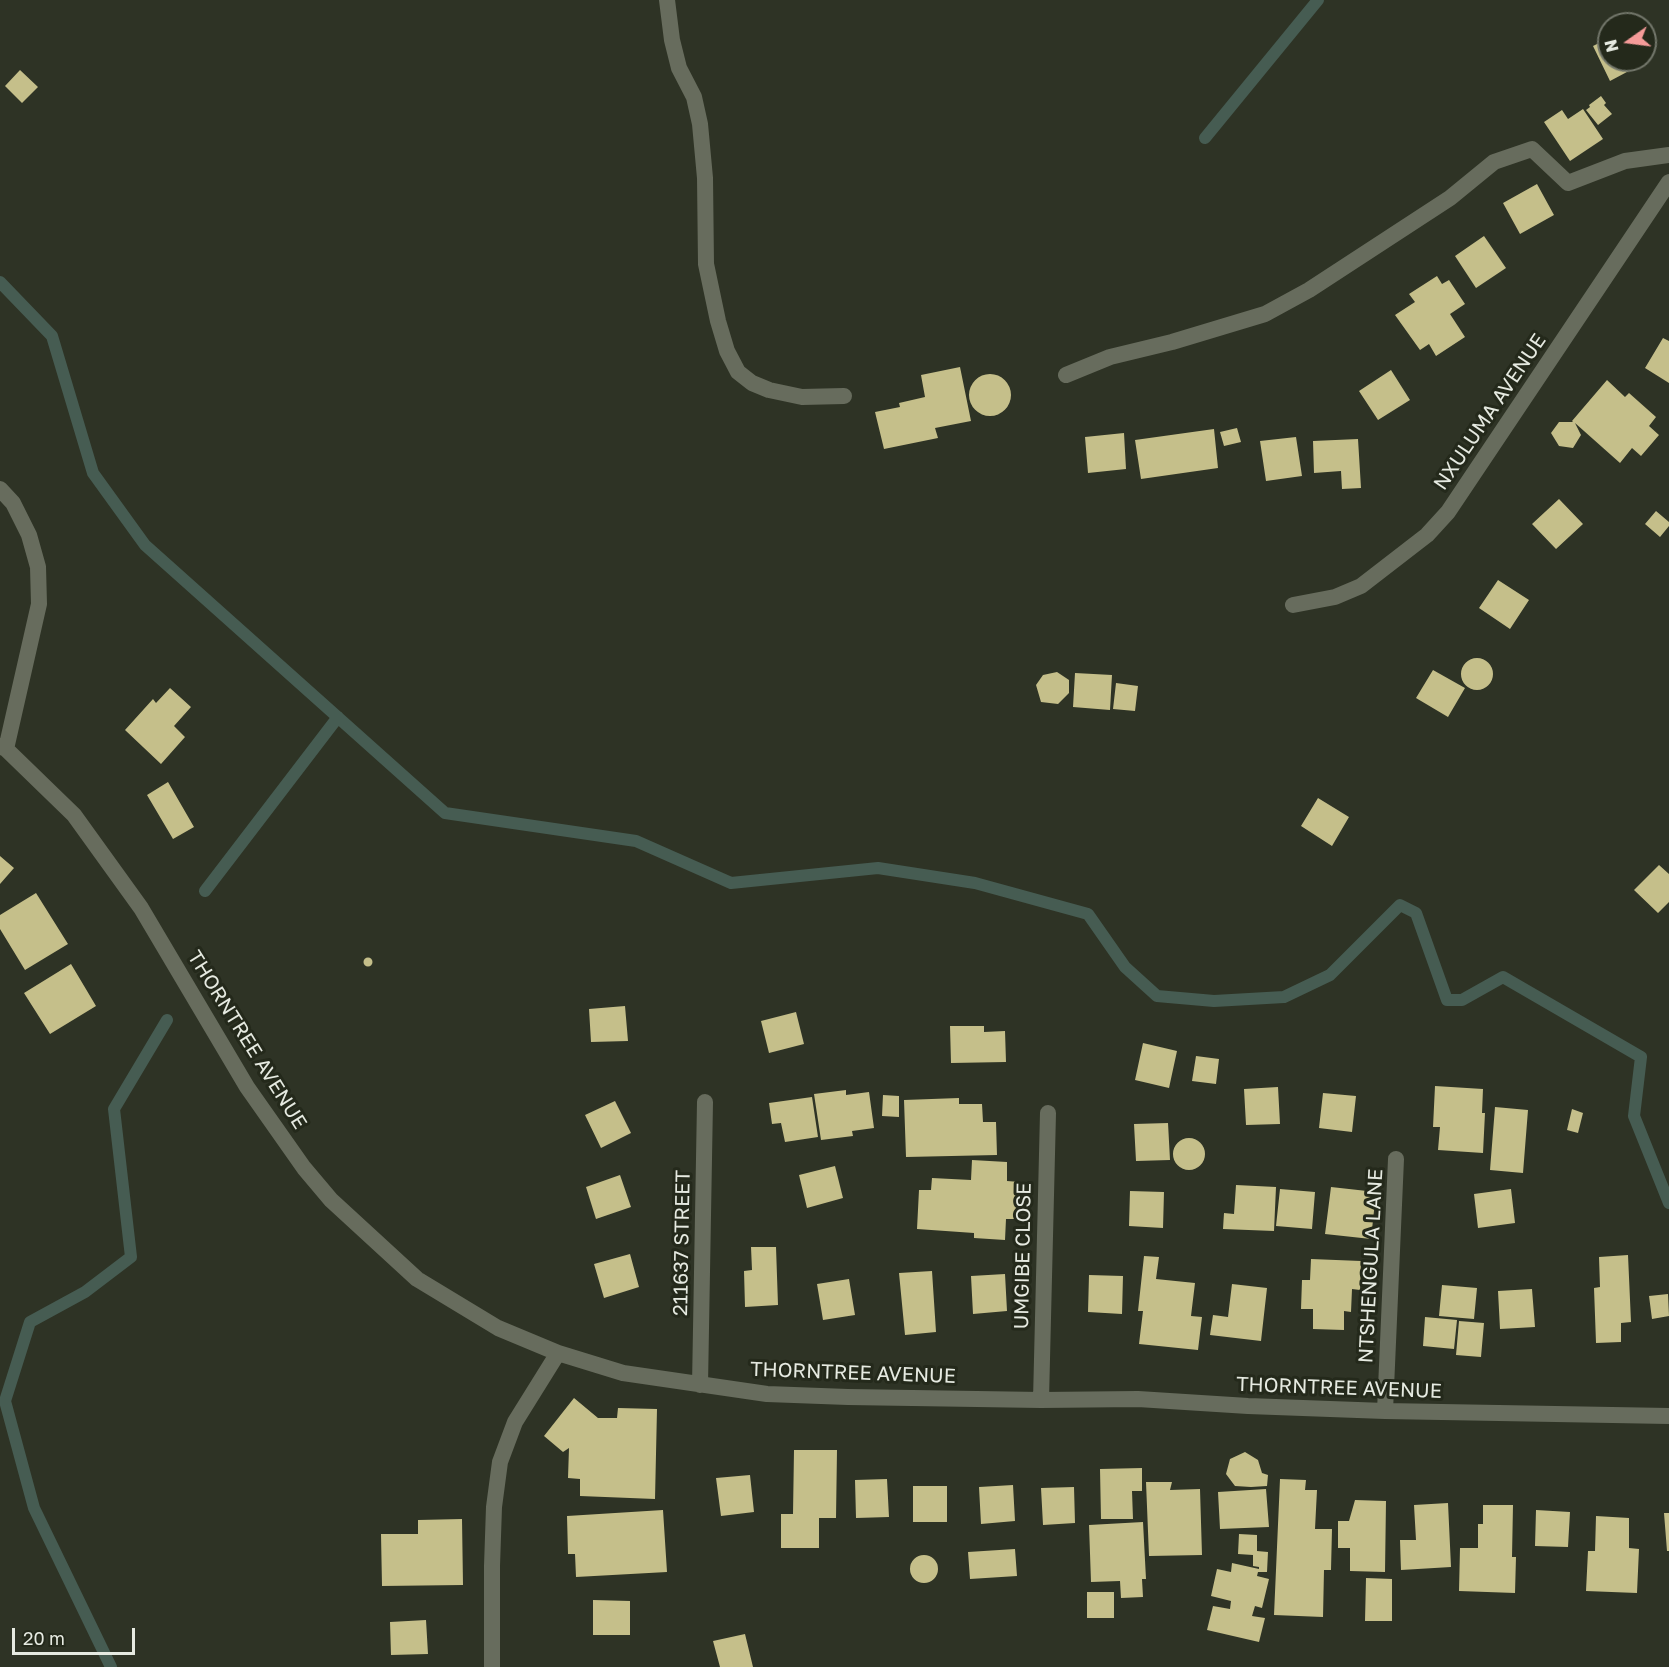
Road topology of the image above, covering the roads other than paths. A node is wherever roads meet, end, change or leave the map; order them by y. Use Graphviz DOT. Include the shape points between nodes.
graph roads {
  1 [pos="667,0"];
  2 [pos="1669,155"];
  3 [pos="1669,182"];
  4 [pos="1066,375"];
  5 [pos="844,396"];
  6 [pos="0,489"];
  7 [pos="1293,605"];
  8 [pos="3,747"];
  9 [pos="705,1102"];
  10 [pos="1048,1113"];
  11 [pos="1396,1159"];
  12 [pos="558,1353"];
  13 [pos="700,1385"];
  14 [pos="1041,1400"];
  15 [pos="1385,1411"];
  16 [pos="1669,1416"];
  17 [pos="492,1667"];
  1 -- 5 [label="street" via="679,68 694,97 700,124 706,264 727,351 738,372 769,390 802,398"];
  2 -- 4 [label="street" via="1625,161 1568,183 1532,149 1494,162 1450,198 1309,290 1265,314 1110,357"];
  3 -- 7 [label="street, NXULUMA AVENUE" via="1448,512 1427,535 1361,586 1335,597"];
  6 -- 8 [label="street" via="13,503 29,535 38,567 39,604"];
  8 -- 12 [label="street, THORNTREE AVENUE" via="74,815 141,908 247,1087 331,1200 417,1279 498,1328"];
  9 -- 13 [label="street, 211637 STREET"];
  10 -- 14 [label="street, UMGIBE CLOSE"];
  11 -- 15 [label="street, NTSHENGULA LANE"];
  12 -- 13 [label="street, THORNTREE AVENUE" via="623,1373"];
  12 -- 17 [label="street" via="515,1422 500,1461 494,1508"];
  13 -- 14 [label="street, THORNTREE AVENUE" via="767,1394"];
  14 -- 15 [label="street, THORNTREE AVENUE" via="1138,1399"];
  15 -- 16 [label="street, THORNTREE AVENUE"];
}
